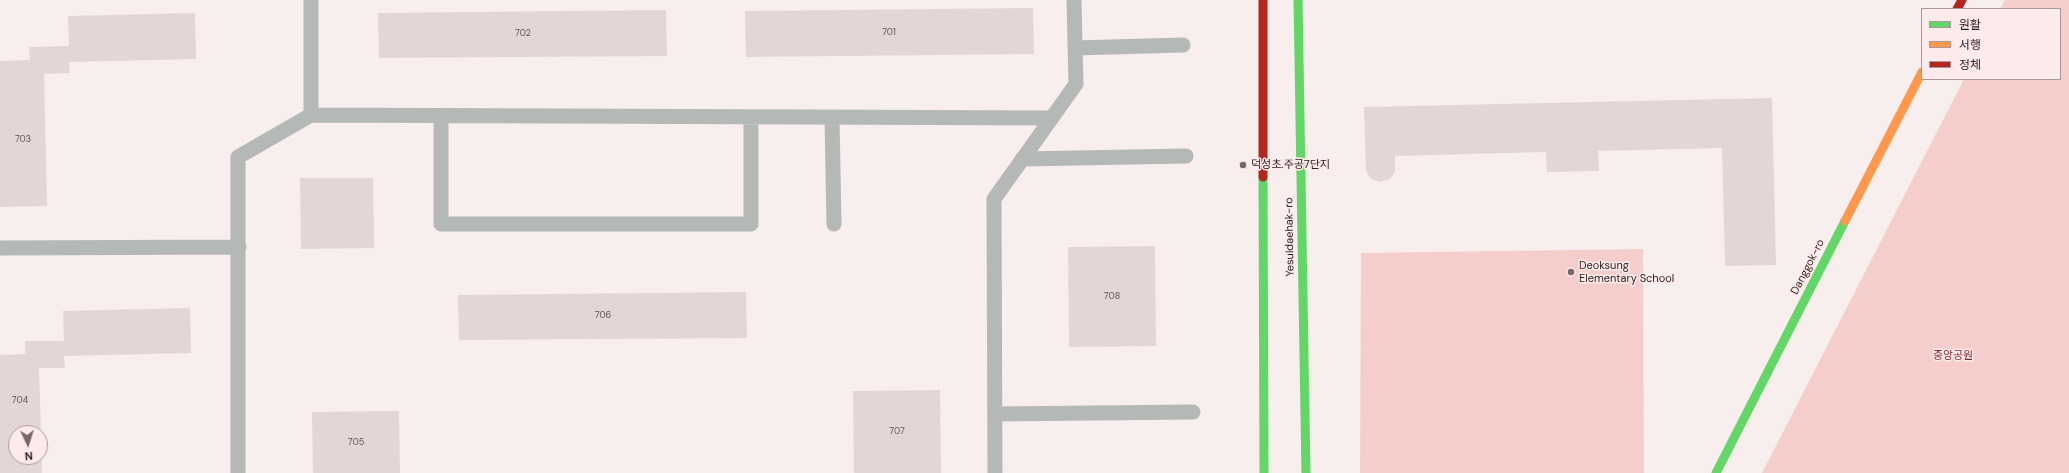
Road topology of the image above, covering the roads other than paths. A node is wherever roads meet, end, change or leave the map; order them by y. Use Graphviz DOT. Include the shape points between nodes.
graph roads {
  1 [pos="311,0"];
  2 [pos="1074,0"];
  3 [pos="1262,0"];
  4 [pos="1298,0"];
  5 [pos="1183,45"];
  6 [pos="1075,48"];
  7 [pos="1921,74"];
  8 [pos="311,115"];
  9 [pos="441,116"];
  10 [pos="751,117"];
  11 [pos="832,117"];
  12 [pos="1052,118"];
  13 [pos="1186,156"];
  14 [pos="1022,159"];
  15 [pos="834,224"];
  16 [pos="239,247"];
  17 [pos="0,248"];
  18 [pos="1193,412"];
  19 [pos="995,414"];
  20 [pos="238,473"];
  21 [pos="995,473"];
  22 [pos="1264,473"];
  23 [pos="1306,473"];
  24 [pos="1716,473"];
  1 -- 8 [label="lane"];
  2 -- 6 [label="lane"];
  3 -- 22 [label="street"];
  4 -- 23 [label="street, Yesuldaehak-ro"];
  5 -- 6 [label="lane"];
  6 -- 12 [label="lane" via="1076,84"];
  7 -- 24 [label="street, Danggok-ro"];
  8 -- 9 [label="lane"];
  8 -- 16 [label="lane" via="238,157"];
  9 -- 10 [label="lane"];
  9 -- 10 [label="lane" via="441,224 751,224"];
  10 -- 11 [label="lane"];
  11 -- 12 [label="lane"];
  11 -- 15 [label="lane"];
  12 -- 14 [label="lane"];
  13 -- 14 [label="lane"];
  14 -- 19 [label="lane" via="994,199"];
  16 -- 17 [label="lane"];
  16 -- 20 [label="lane"];
  18 -- 19 [label="lane"];
  19 -- 21 [label="lane"];
}
